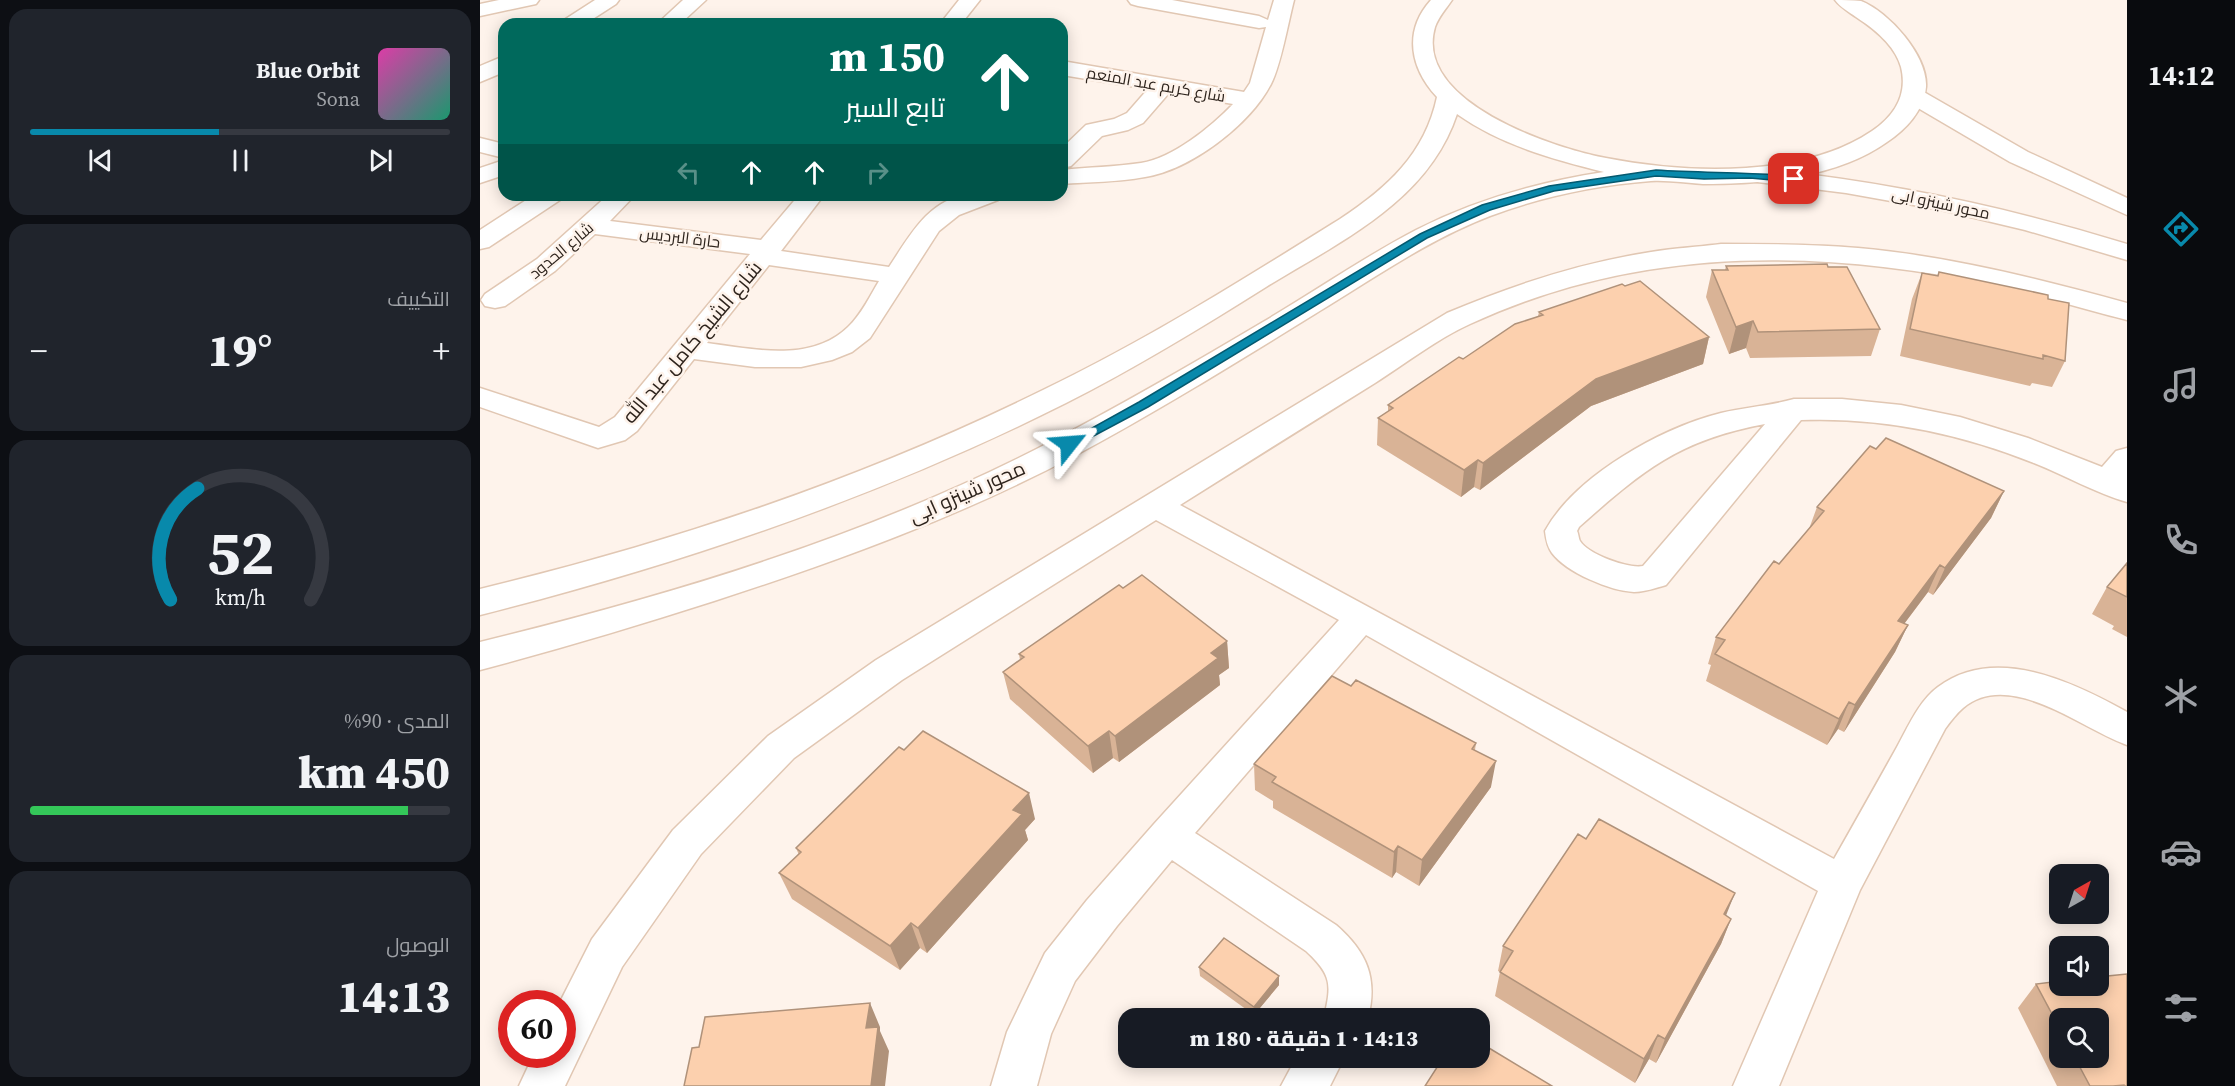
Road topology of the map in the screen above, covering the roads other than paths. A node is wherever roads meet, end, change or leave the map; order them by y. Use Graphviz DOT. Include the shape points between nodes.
graph roads {
  1 [pos="529,0"];
  2 [pos="609,0"];
  3 [pos="696,0"];
  4 [pos="970,0"];
  5 [pos="1138,0"];
  6 [pos="1284,0"];
  7 [pos="1442,0"];
  8 [pos="1845,0"];
  9 [pos="480,10"];
  10 [pos="580,18"];
  11 [pos="674,18"];
  12 [pos="955,18"];
  13 [pos="1259,22"];
  14 [pos="498,66"];
  15 [pos="1068,69"];
  16 [pos="480,75"];
  17 [pos="1164,85"];
  18 [pos="1449,96"];
  19 [pos="1914,96"];
  20 [pos="1250,100"];
  21 [pos="1068,168"];
  22 [pos="498,169"];
  23 [pos="1068,171"];
  24 [pos="1656,173"];
  25 [pos="1750,175"];
  26 [pos="480,176"];
  27 [pos="542,201"];
  28 [pos="617,201"];
  29 [pos="807,201"];
  30 [pos="973,201"];
  31 [pos="2127,207"];
  32 [pos="590,226"];
  33 [pos="480,241"];
  34 [pos="2127,252"];
  35 [pos="766,253"];
  36 [pos="897,276"];
  37 [pos="495,300"];
  38 [pos="2127,312"];
  39 [pos="687,349"];
  40 [pos="480,397"];
  41 [pos="1794,408"];
  42 [pos="2127,458"];
  43 [pos="2117,486"];
  44 [pos="1155,505"];
  45 [pos="480,602"];
  46 [pos="1362,617"];
  47 [pos="480,656"];
  48 [pos="2127,730"];
  49 [pos="1168,836"];
  50 [pos="1842,884"];
  51 [pos="1349,1008"];
  52 [pos="576,1016"];
  53 [pos="550,1068"];
  54 [pos="1316,1068"];
  55 [pos="542,1086"];
  56 [pos="1014,1086"];
  57 [pos="1304,1086"];
  58 [pos="1756,1086"];
  1 -- 9 [label="street"];
  2 -- 10 [label="street"];
  3 -- 11 [label="street"];
  4 -- 12 [label="street"];
  5 -- 13 [label="street"];
  6 -- 20 [label="street" via="1269,61"];
  7 -- 18 [label="street" via="1426,20 1422,50 1435,81"];
  8 -- 19 [label="street" via="1877,20 1905,50 1916,81"];
  14 -- 16 [label="street"];
  15 -- 17 [label="street, شارع كريم عبد المنعم"];
  17 -- 20 [label="street, شارع كريم عبد المنعم"];
  17 -- 21 [label="street" via="1135,118 1094,130"];
  18 -- 24 [label="street" via="1491,126 1549,150"];
  18 -- 45 [label="street" via="1440,134 1429,153 1382,202 1157,341 1057,396 941,449 812,501 668,550"];
  19 -- 25 [label="street" via="1900,121 1863,148 1793,170"];
  19 -- 31 [label="street" via="2019,157"];
  20 -- 23 [label="street" via="1223,128 1172,161 1145,170"];
  22 -- 26 [label="street"];
  24 -- 25 [label="street"];
  24 -- 47 [label="street, محور شينزو ابى" via="1552,188 1454,221 1127,414 963,497 741,579"];
  25 -- 34 [label="street, محور شينزو ابى" via="1928,199 2034,224"];
  27 -- 33 [label="street"];
  28 -- 32 [label="street, شارع الحدود"];
  29 -- 35 [label="street, شارع الشيخ كامل عبد الله"];
  30 -- 36 [label="street" via="938,217"];
  32 -- 35 [label="street, حارة البرديس"];
  32 -- 37 [label="street, شارع الحدود" via="546,265"];
  35 -- 36 [label="street, حارة البرديس"];
  35 -- 39 [label="street, شارع الشيخ كامل عبد الله"];
  36 -- 39 [label="street" via="860,332 832,352 792,360"];
  38 -- 44 [label="street" via="1969,271 1887,258 1808,252 1657,259 1586,272 1520,292 1457,319"];
  39 -- 40 [label="street, شارع الشيخ كامل عبد الله" via="626,424 598,438"];
  41 -- 41 [label="street" via="1654,576 1636,580 1616,577 1575,556 1564,544 1561,531 1567,520 1632,465 1666,443 1748,415"];
  41 -- 43 [label="street" via="1853,408 1917,417 2043,453"];
  42 -- 43 [label="street"];
  44 -- 46 [label="street"];
  44 -- 52 [label="street" via="889,670 781,747 687,842 607,953"];
  46 -- 49 [label="street"];
  46 -- 50 [label="street"];
  48 -- 50 [label="street" via="2081,704 2038,687 2000,682 1977,684 1952,695 1932,719"];
  49 -- 51 [label="street" via="1339,953 1350,974 1353,996"];
  49 -- 56 [label="street" via="1060,967 1029,1032"];
  50 -- 58 [label="street"];
  53 -- 55 [label="street"];
  54 -- 57 [label="street"];
}
